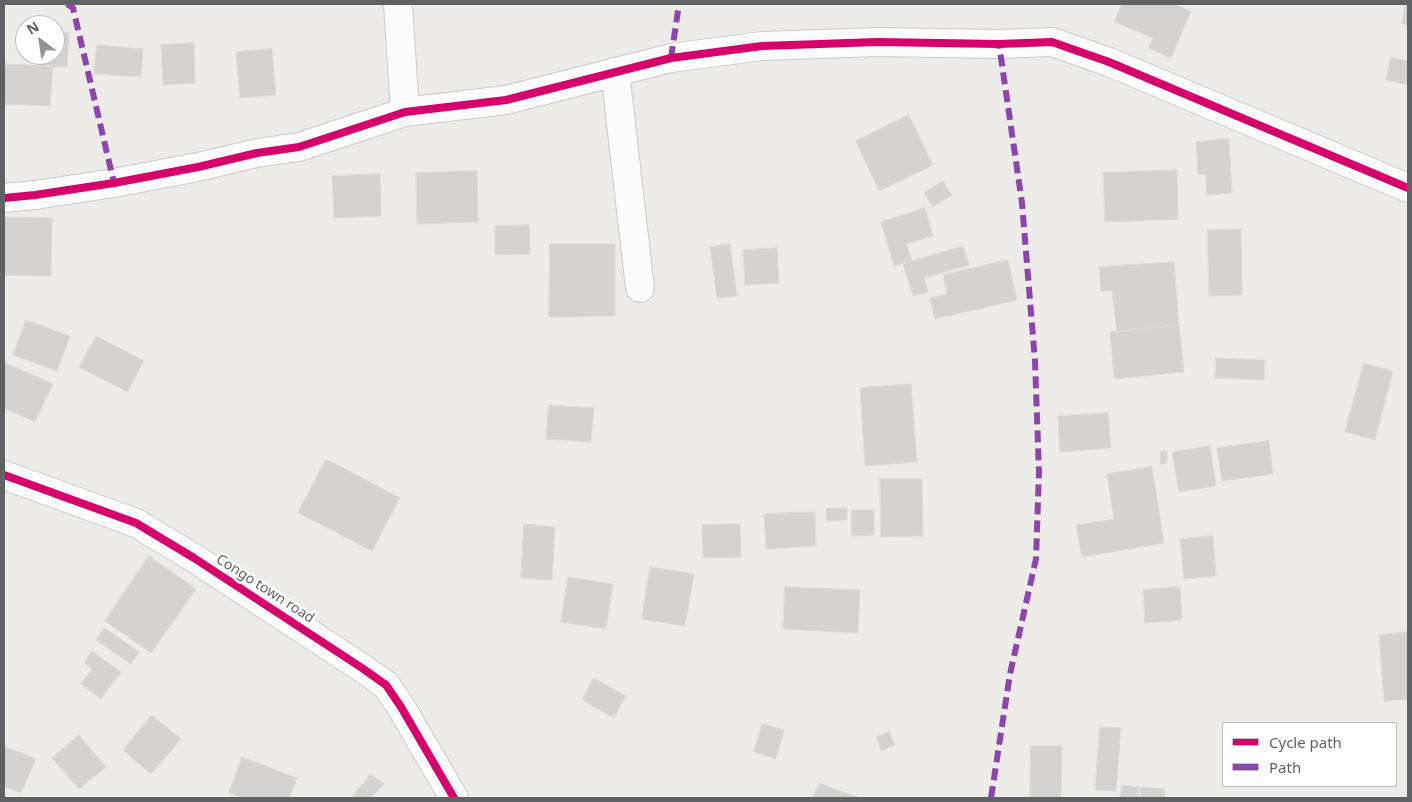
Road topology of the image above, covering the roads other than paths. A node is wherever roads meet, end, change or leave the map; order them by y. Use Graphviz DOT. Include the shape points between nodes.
graph roads {
  1 [pos="398,4"];
  2 [pos="615,72"];
  3 [pos="405,112"];
  4 [pos="1408,188"];
  5 [pos="4,198"];
  6 [pos="640,288"];
  7 [pos="4,474"];
  8 [pos="454,798"];
  1 -- 3 [label="street"];
  2 -- 3 [label="street" via="506,100"];
  2 -- 4 [label="street" via="671,58 762,46 1052,42 1109,62"];
  2 -- 6 [label="street"];
  3 -- 5 [label="street" via="299,147 114,183"];
  7 -- 8 [label="street, Congo town road" via="136,523 386,685"];
}
